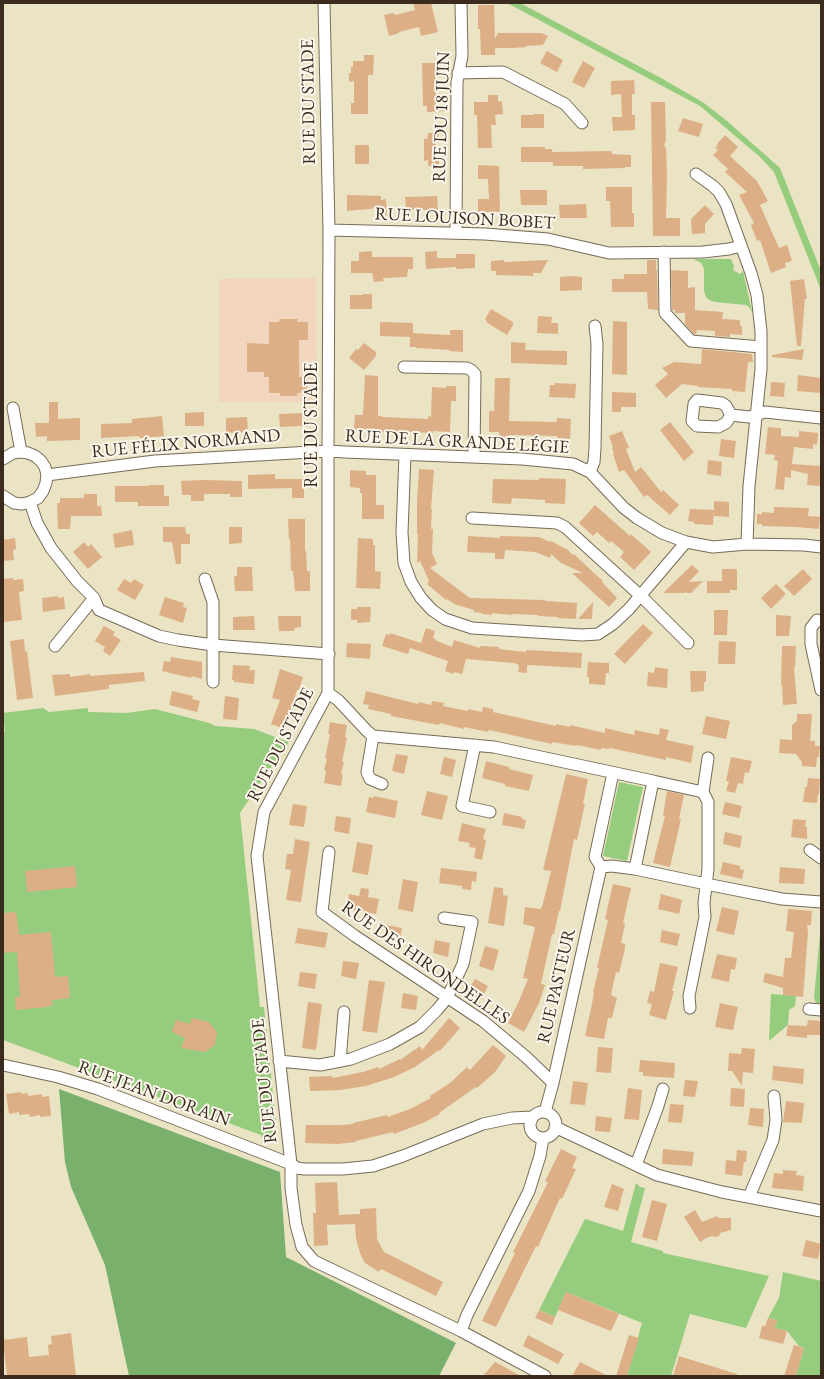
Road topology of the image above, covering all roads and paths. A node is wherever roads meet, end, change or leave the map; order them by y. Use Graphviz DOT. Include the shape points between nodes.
graph roads {
  1 [pos="324,3"];
  2 [pos="461,3"];
  3 [pos="458,73"];
  4 [pos="582,123"];
  5 [pos="696,174"];
  6 [pos="330,230"];
  7 [pos="456,233"];
  8 [pos="741,246"];
  9 [pos="664,252"];
  10 [pos="594,326"];
  11 [pos="761,347"];
  12 [pos="404,367"];
  13 [pos="13,408"];
  14 [pos="731,415"];
  15 [pos="755,415"];
  16 [pos="821,418"];
  17 [pos="328,451"];
  18 [pos="21,452"];
  19 [pos="405,455"];
  20 [pos="474,457"];
  21 [pos="3,459"];
  22 [pos="590,472"];
  23 [pos="47,475"];
  24 [pos="3,496"];
  25 [pos="30,502"];
  26 [pos="472,518"];
  27 [pos="686,542"];
  28 [pos="747,544"];
  29 [pos="821,547"];
  30 [pos="205,579"];
  31 [pos="641,596"];
  32 [pos="94,598"];
  33 [pos="821,621"];
  34 [pos="688,643"];
  35 [pos="213,645"];
  36 [pos="55,646"];
  37 [pos="329,654"];
  38 [pos="213,682"];
  39 [pos="821,690"];
  40 [pos="328,693"];
  41 [pos="373,736"];
  42 [pos="475,745"];
  43 [pos="708,758"];
  44 [pos="613,773"];
  45 [pos="654,781"];
  46 [pos="382,784"];
  47 [pos="703,792"];
  48 [pos="490,812"];
  49 [pos="810,850"];
  50 [pos="329,852"];
  51 [pos="821,858"];
  52 [pos="601,867"];
  53 [pos="635,869"];
  54 [pos="706,884"];
  55 [pos="821,902"];
  56 [pos="444,918"];
  57 [pos="447,998"];
  58 [pos="690,1008"];
  59 [pos="809,1009"];
  60 [pos="821,1010"];
  61 [pos="344,1012"];
  62 [pos="279,1061"];
  63 [pos="340,1061"];
  64 [pos="3,1065"];
  65 [pos="553,1083"];
  66 [pos="663,1089"];
  67 [pos="774,1096"];
  68 [pos="545,1112"];
  69 [pos="532,1117"];
  70 [pos="555,1127"];
  71 [pos="543,1138"];
  72 [pos="291,1164"];
  73 [pos="636,1165"];
  74 [pos="749,1197"];
  75 [pos="821,1211"];
  76 [pos="461,1332"];
  77 [pos="545,1376"];
  1 -- 6 [label="street, RUE DU STADE"];
  2 -- 3 [label="street, RUE DU 18 JUIN" via="462,56"];
  3 -- 4 [label="street" via="503,72 565,104"];
  3 -- 7 [label="street, RUE DU 18 JUIN"];
  5 -- 8 [label="street" via="719,192 732,217"];
  6 -- 7 [label="street, RUE LOUISON BOBET"];
  6 -- 17 [label="street, RUE DU STADE"];
  7 -- 9 [label="street, RUE LOUISON BOBET" via="548,239 609,253"];
  8 -- 9 [label="street, RUE LOUISON BOBET" via="703,252"];
  8 -- 11 [label="street" via="757,295"];
  9 -- 11 [label="street" via="665,313 691,341"];
  10 -- 22 [label="street" via="597,344 595,448"];
  11 -- 15 [label="street"];
  12 -- 20 [label="street" via="472,370 475,374"];
  13 -- 18 [label="street"];
  14 -- 15 [label="street"];
  15 -- 16 [label="street" via="765,412"];
  15 -- 28 [label="street"];
  17 -- 19 [label="street, RUE DE LA GRANDE LÉGIE"];
  17 -- 23 [label="street, RUE FÉLIX NORMAND" via="155,461"];
  17 -- 37 [label="street, RUE DU STADE"];
  18 -- 21 [label="street"];
  18 -- 23 [label="street" via="35,456 41,461"];
  19 -- 20 [label="street, RUE DE LA GRANDE LÉGIE"];
  19 -- 31 [label="street" via="402,532 404,563 410,582 421,598 445,619 472,628 598,634 613,624"];
  20 -- 22 [label="street, RUE DE LA GRANDE LÉGIE" via="572,464"];
  22 -- 27 [label="street, RUE DE LA GRANDE LÉGIE" via="637,518 662,533"];
  23 -- 25 [label="street" via="43,491 38,498"];
  24 -- 25 [label="street" via="14,503"];
  25 -- 32 [label="street" via="51,548 72,576"];
  26 -- 31 [label="street" via="557,523 565,527"];
  27 -- 28 [label="street, RUE DE LA GRANDE LÉGIE" via="713,547"];
  27 -- 31 [label="street"];
  28 -- 29 [label="street, RUE DE LA GRANDE LÉGIE"];
  30 -- 35 [label="street" via="213,602"];
  31 -- 34 [label="street"];
  32 -- 35 [label="street" via="99,610 159,636"];
  32 -- 36 [label="street"];
  33 -- 39 [label="street" via="817,620 811,628 811,644"];
  35 -- 37 [label="street"];
  35 -- 38 [label="street"];
  37 -- 40 [label="street, RUE DU STADE"];
  40 -- 41 [label="street"];
  40 -- 62 [label="street, RUE DU STADE" via="264,812 257,856"];
  41 -- 42 [label="street"];
  41 -- 46 [label="street" via="367,772 370,779"];
  42 -- 44 [label="street"];
  42 -- 48 [label="street" via="462,806"];
  43 -- 47 [label="street"];
  44 -- 45 [label="street"];
  44 -- 52 [label="street" via="595,856"];
  45 -- 47 [label="street"];
  45 -- 53 [label="street"];
  47 -- 54 [label="street" via="708,802"];
  49 -- 51 [label="street"];
  50 -- 57 [label="street, RUE DES HIRONDELLES" via="322,912"];
  52 -- 53 [label="street"];
  52 -- 65 [label="street, RUE PASTEUR"];
  53 -- 54 [label="street"];
  54 -- 55 [label="street" via="782,899"];
  54 -- 58 [label="street" via="704,917 689,996"];
  56 -- 57 [label="street" via="472,922 463,964"];
  57 -- 63 [label="street" via="420,1027 390,1044"];
  57 -- 65 [label="street, RUE DES HIRONDELLES" via="484,1021"];
  59 -- 60 [label="street"];
  61 -- 63 [label="street"];
  62 -- 63 [label="street" via="320,1065"];
  62 -- 72 [label="street, RUE DU STADE"];
  64 -- 72 [label="street, RUE JEAN DORAIN" via="98,1089"];
  65 -- 68 [label="street, RUE PASTEUR"];
  66 -- 73 [label="street"];
  67 -- 74 [label="street" via="774,1140"];
  68 -- 69 [label="street"];
  68 -- 70 [label="street" via="554,1119"];
  69 -- 71 [label="street" via="532,1132"];
  69 -- 72 [label="street, RUE JEAN DORAIN" via="483,1124 373,1166 304,1169"];
  70 -- 71 [label="street" via="551,1134"];
  70 -- 73 [label="street"];
  71 -- 76 [label="street" via="529,1191"];
  72 -- 76 [label="street, RUE DU STADE" via="296,1225 302,1247 314,1261"];
  73 -- 74 [label="street" via="657,1175"];
  74 -- 75 [label="street"];
  76 -- 77 [label="street, RUE DU STADE"];
}
